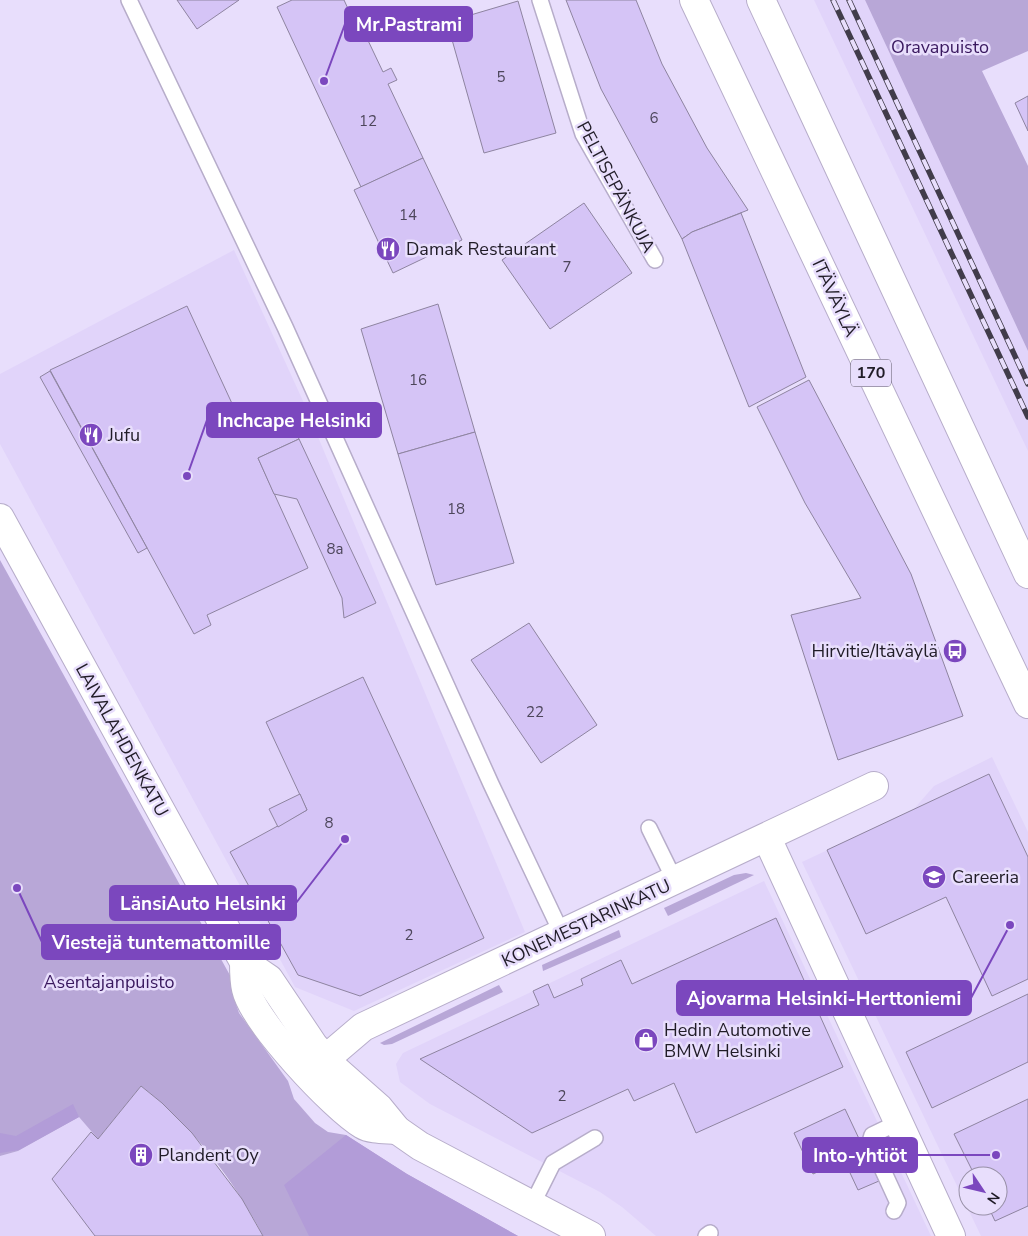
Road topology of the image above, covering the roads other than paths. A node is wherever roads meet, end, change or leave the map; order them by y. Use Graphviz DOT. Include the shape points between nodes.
graph roads {
  1 [pos="129,0"];
  2 [pos="540,0"];
  3 [pos="686,0"];
  4 [pos="694,0"];
  5 [pos="764,4"];
  6 [pos="714,41"];
  7 [pos="655,260"];
  8 [pos="0,518"];
  9 [pos="1028,574"];
  10 [pos="1028,704"];
  11 [pos="874,786"];
  12 [pos="648,828"];
  13 [pos="767,838"];
  14 [pos="675,881"];
  15 [pos="562,934"];
  16 [pos="319,1069"];
  17 [pos="899,1122"];
  18 [pos="595,1138"];
  19 [pos="532,1205"];
  20 [pos="894,1211"];
  21 [pos="583,1234"];
  22 [pos="951,1236"];
  1 -- 15 [label="lane" via="289,336"];
  2 -- 7 [label="lane, PELTISEPÄNKUJA" via="583,134"];
  3 -- 6 [label="main road"];
  4 -- 6 [label="main road, ITÄVÄYLÄ / 170"];
  5 -- 9 [label="main road"];
  6 -- 10 [label="main road, ITÄVÄYLÄ / 170"];
  8 -- 16 [label="main road, LAIVALAHDENKATU" via="244,962 269,979 273,1012"];
  11 -- 13 [label="main road, KONEMESTARINKATU"];
  12 -- 14 [label="lane"];
  13 -- 14 [label="main road, KONEMESTARINKATU"];
  13 -- 17 [label="main road"];
  14 -- 15 [label="main road, KONEMESTARINKATU"];
  15 -- 16 [label="main road, KONEMESTARINKATU" via="363,1027"];
  16 -- 19 [label="main road, LAIVALAHDENKATU" via="337,1106 365,1126 396,1130"];
  17 -- 20 [label="lane" via="872,1135 870,1142 898,1203"];
  17 -- 22 [label="main road"];
  18 -- 19 [label="lane" via="553,1163"];
  19 -- 21 [label="main road"];
}
